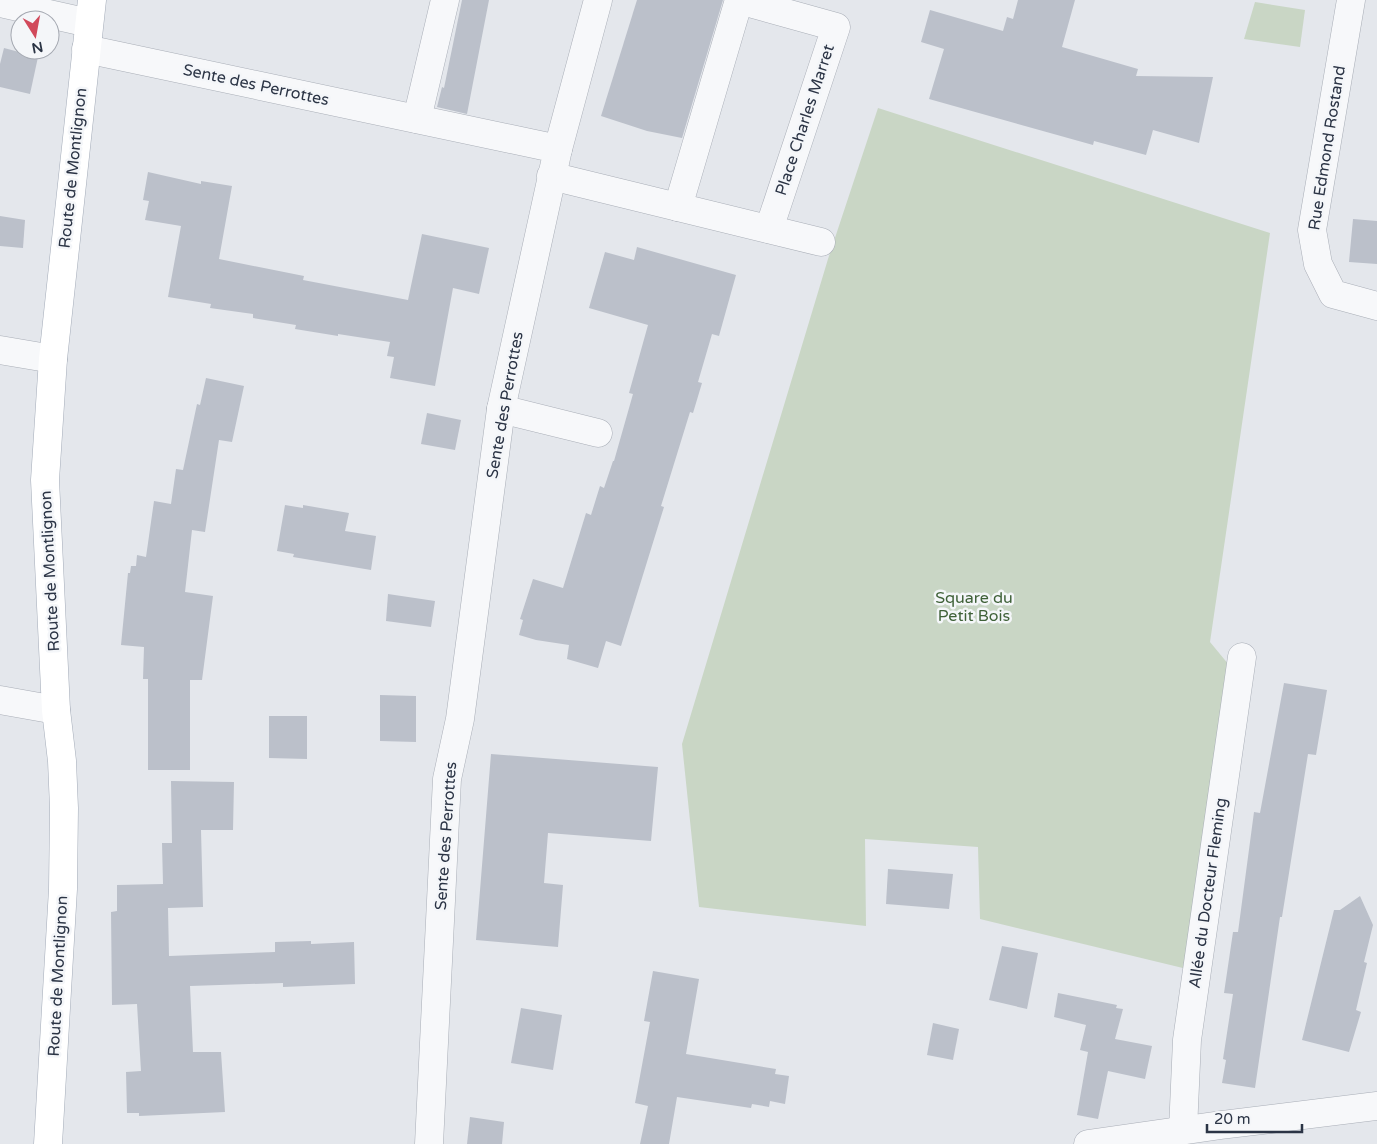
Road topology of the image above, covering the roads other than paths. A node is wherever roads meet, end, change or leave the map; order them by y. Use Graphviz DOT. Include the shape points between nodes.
graph roads {
  1 [pos="445,0"];
  2 [pos="598,0"];
  3 [pos="1351,0"];
  4 [pos="0,3"];
  5 [pos="89,24"];
  6 [pos="417,119"];
  7 [pos="558,148"];
  8 [pos="551,176"];
  9 [pos="678,207"];
  10 [pos="769,229"];
  11 [pos="821,242"];
  12 [pos="1377,306"];
  13 [pos="0,350"];
  14 [pos="53,359"];
  15 [pos="501,409"];
  16 [pos="598,434"];
  17 [pos="1242,656"];
  18 [pos="0,700"];
  19 [pos="56,710"];
  20 [pos="1376,1102"];
  21 [pos="1183,1130"];
  22 [pos="1220,1134"];
  23 [pos="48,1144"];
  24 [pos="429,1144"];
  25 [pos="1088,1144"];
  1 -- 6 [label="street"];
  2 -- 7 [label="street"];
  3 -- 12 [label="street, Rue Edmond Rostand" via="1312,230 1318,264 1333,294"];
  4 -- 5 [label="street, Sente des Perrottes"];
  5 -- 6 [label="street, Sente des Perrottes"];
  5 -- 14 [label="main road, Route de Montlignon"];
  6 -- 7 [label="street, Sente des Perrottes"];
  7 -- 8 [label="street, Sente des Perrottes"];
  8 -- 9 [label="street"];
  8 -- 15 [label="street, Sente des Perrottes"];
  9 -- 10 [label="street"];
  9 -- 10 [label="street, Place Charles Marret" via="739,0 836,27"];
  10 -- 11 [label="street"];
  13 -- 14 [label="street"];
  14 -- 19 [label="main road, Route de Montlignon" via="45,480"];
  15 -- 16 [label="street"];
  15 -- 24 [label="street, Sente des Perrottes" via="460,719 447,779"];
  17 -- 21 [label="street, Allée du Docteur Fleming" via="1188,1040"];
  18 -- 19 [label="street"];
  19 -- 23 [label="main road, Route de Montlignon" via="63,780 63,890"];
  20 -- 22 [label="street"];
  21 -- 22 [label="street"];
  21 -- 25 [label="street"];
}
